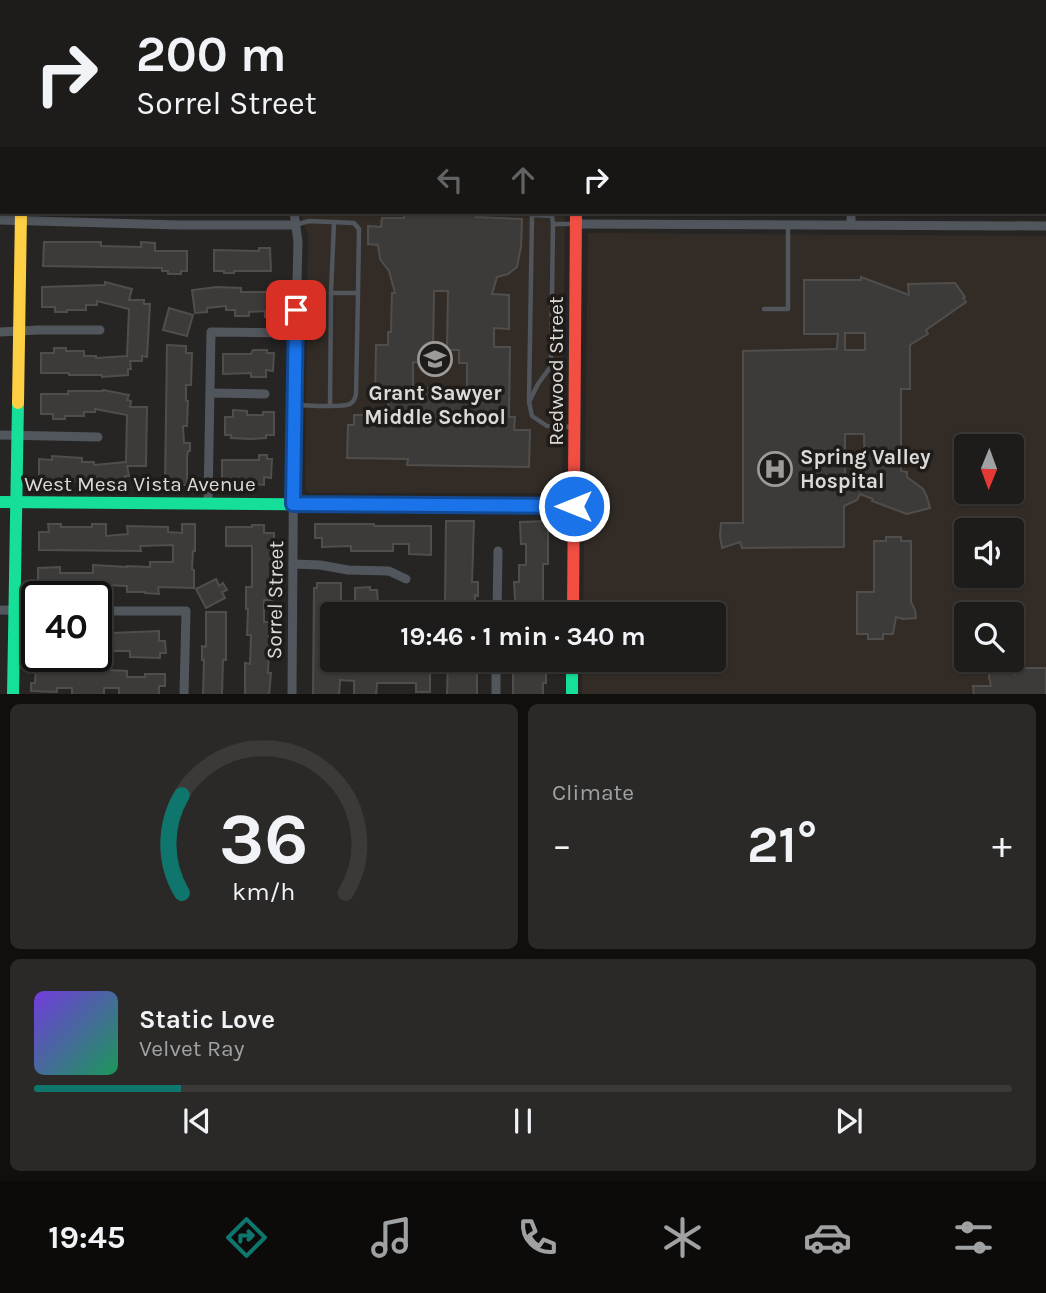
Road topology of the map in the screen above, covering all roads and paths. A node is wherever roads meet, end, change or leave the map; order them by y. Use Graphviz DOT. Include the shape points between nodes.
graph roads {
  1 [pos="294,214"];
  2 [pos="851,214"];
  3 [pos="21,216"];
  4 [pos="101,217"];
  5 [pos="576,218"];
  6 [pos="0,220"];
  7 [pos="334,222"];
  8 [pos="553,224"];
  9 [pos="851,224"];
  10 [pos="295,225"];
  11 [pos="789,225"];
  12 [pos="1046,226"];
  13 [pos="331,293"];
  14 [pos="358,293"];
  15 [pos="764,310"];
  16 [pos="100,330"];
  17 [pos="19,331"];
  18 [pos="0,332"];
  19 [pos="296,333"];
  20 [pos="210,393"];
  21 [pos="265,394"];
  22 [pos="529,402"];
  23 [pos="294,405"];
  24 [pos="330,405"];
  25 [pos="575,427"];
  26 [pos="0,435"];
  27 [pos="17,435"];
  28 [pos="97,437"];
  29 [pos="0,502"];
  30 [pos="16,502"];
  31 [pos="208,503"];
  32 [pos="293,504"];
  33 [pos="574,506"];
  34 [pos="498,551"];
  35 [pos="293,564"];
  36 [pos="406,579"];
  37 [pos="497,602"];
  38 [pos="573,602"];
  39 [pos="0,610"];
  40 [pos="14,610"];
  41 [pos="21,610"];
  42 [pos="112,611"];
  43 [pos="496,672"];
  44 [pos="572,672"];
  45 [pos="13,694"];
  46 [pos="184,694"];
  47 [pos="292,694"];
  48 [pos="496,694"];
  49 [pos="572,694"];
  1 -- 10 [label="street, Sorrel Street"];
  2 -- 9 [label="street"];
  3 -- 4 [label="street"];
  3 -- 6 [label="street"];
  3 -- 17 [label="street"];
  4 -- 10 [label="street" via="179,225"];
  5 -- 8 [label="lane"];
  5 -- 11 [label="street"];
  5 -- 25 [label="street, Redwood Street"];
  7 -- 10 [label="lane"];
  7 -- 13 [label="lane"];
  7 -- 14 [label="lane" via="354,223 359,229"];
  8 -- 22 [label="lane" via="551,366"];
  8 -- 22 [label="lane" via="552,216 532,215"];
  9 -- 11 [label="street"];
  9 -- 12 [label="street"];
  10 -- 19 [label="street, Sorrel Street"];
  11 -- 15 [label="lane" via="788,309"];
  13 -- 14 [label="lane"];
  13 -- 24 [label="lane"];
  14 -- 24 [label="lane" via="356,397 347,405"];
  16 -- 17 [label="street"];
  17 -- 18 [label="street"];
  17 -- 27 [label="street"];
  19 -- 20 [label="street" via="211,332"];
  19 -- 23 [label="street, Sorrel Street"];
  20 -- 21 [label="street"];
  20 -- 31 [label="street"];
  22 -- 25 [label="lane" via="532,416 548,426"];
  23 -- 24 [label="lane"];
  23 -- 32 [label="street, Sorrel Street"];
  25 -- 33 [label="street, Redwood Street"];
  26 -- 27 [label="street"];
  27 -- 28 [label="street"];
  27 -- 30 [label="street"];
  29 -- 30 [label="street, West Mesa Vista Avenue"];
  30 -- 31 [label="street, West Mesa Vista Avenue"];
  30 -- 40 [label="street"];
  31 -- 32 [label="street, West Mesa Vista Avenue"];
  32 -- 33 [label="street, West Mesa Vista Avenue"];
  32 -- 35 [label="street, Sorrel Street"];
  33 -- 38 [label="street, Redwood Street"];
  34 -- 37 [label="street"];
  35 -- 36 [label="street" via="389,571"];
  35 -- 47 [label="street, Sorrel Street"];
  39 -- 40 [label="street"];
  40 -- 41 [label="street"];
  40 -- 45 [label="street"];
  42 -- 46 [label="street" via="186,611"];
  43 -- 48 [label="street"];
  44 -- 49 [label="street"];
}
